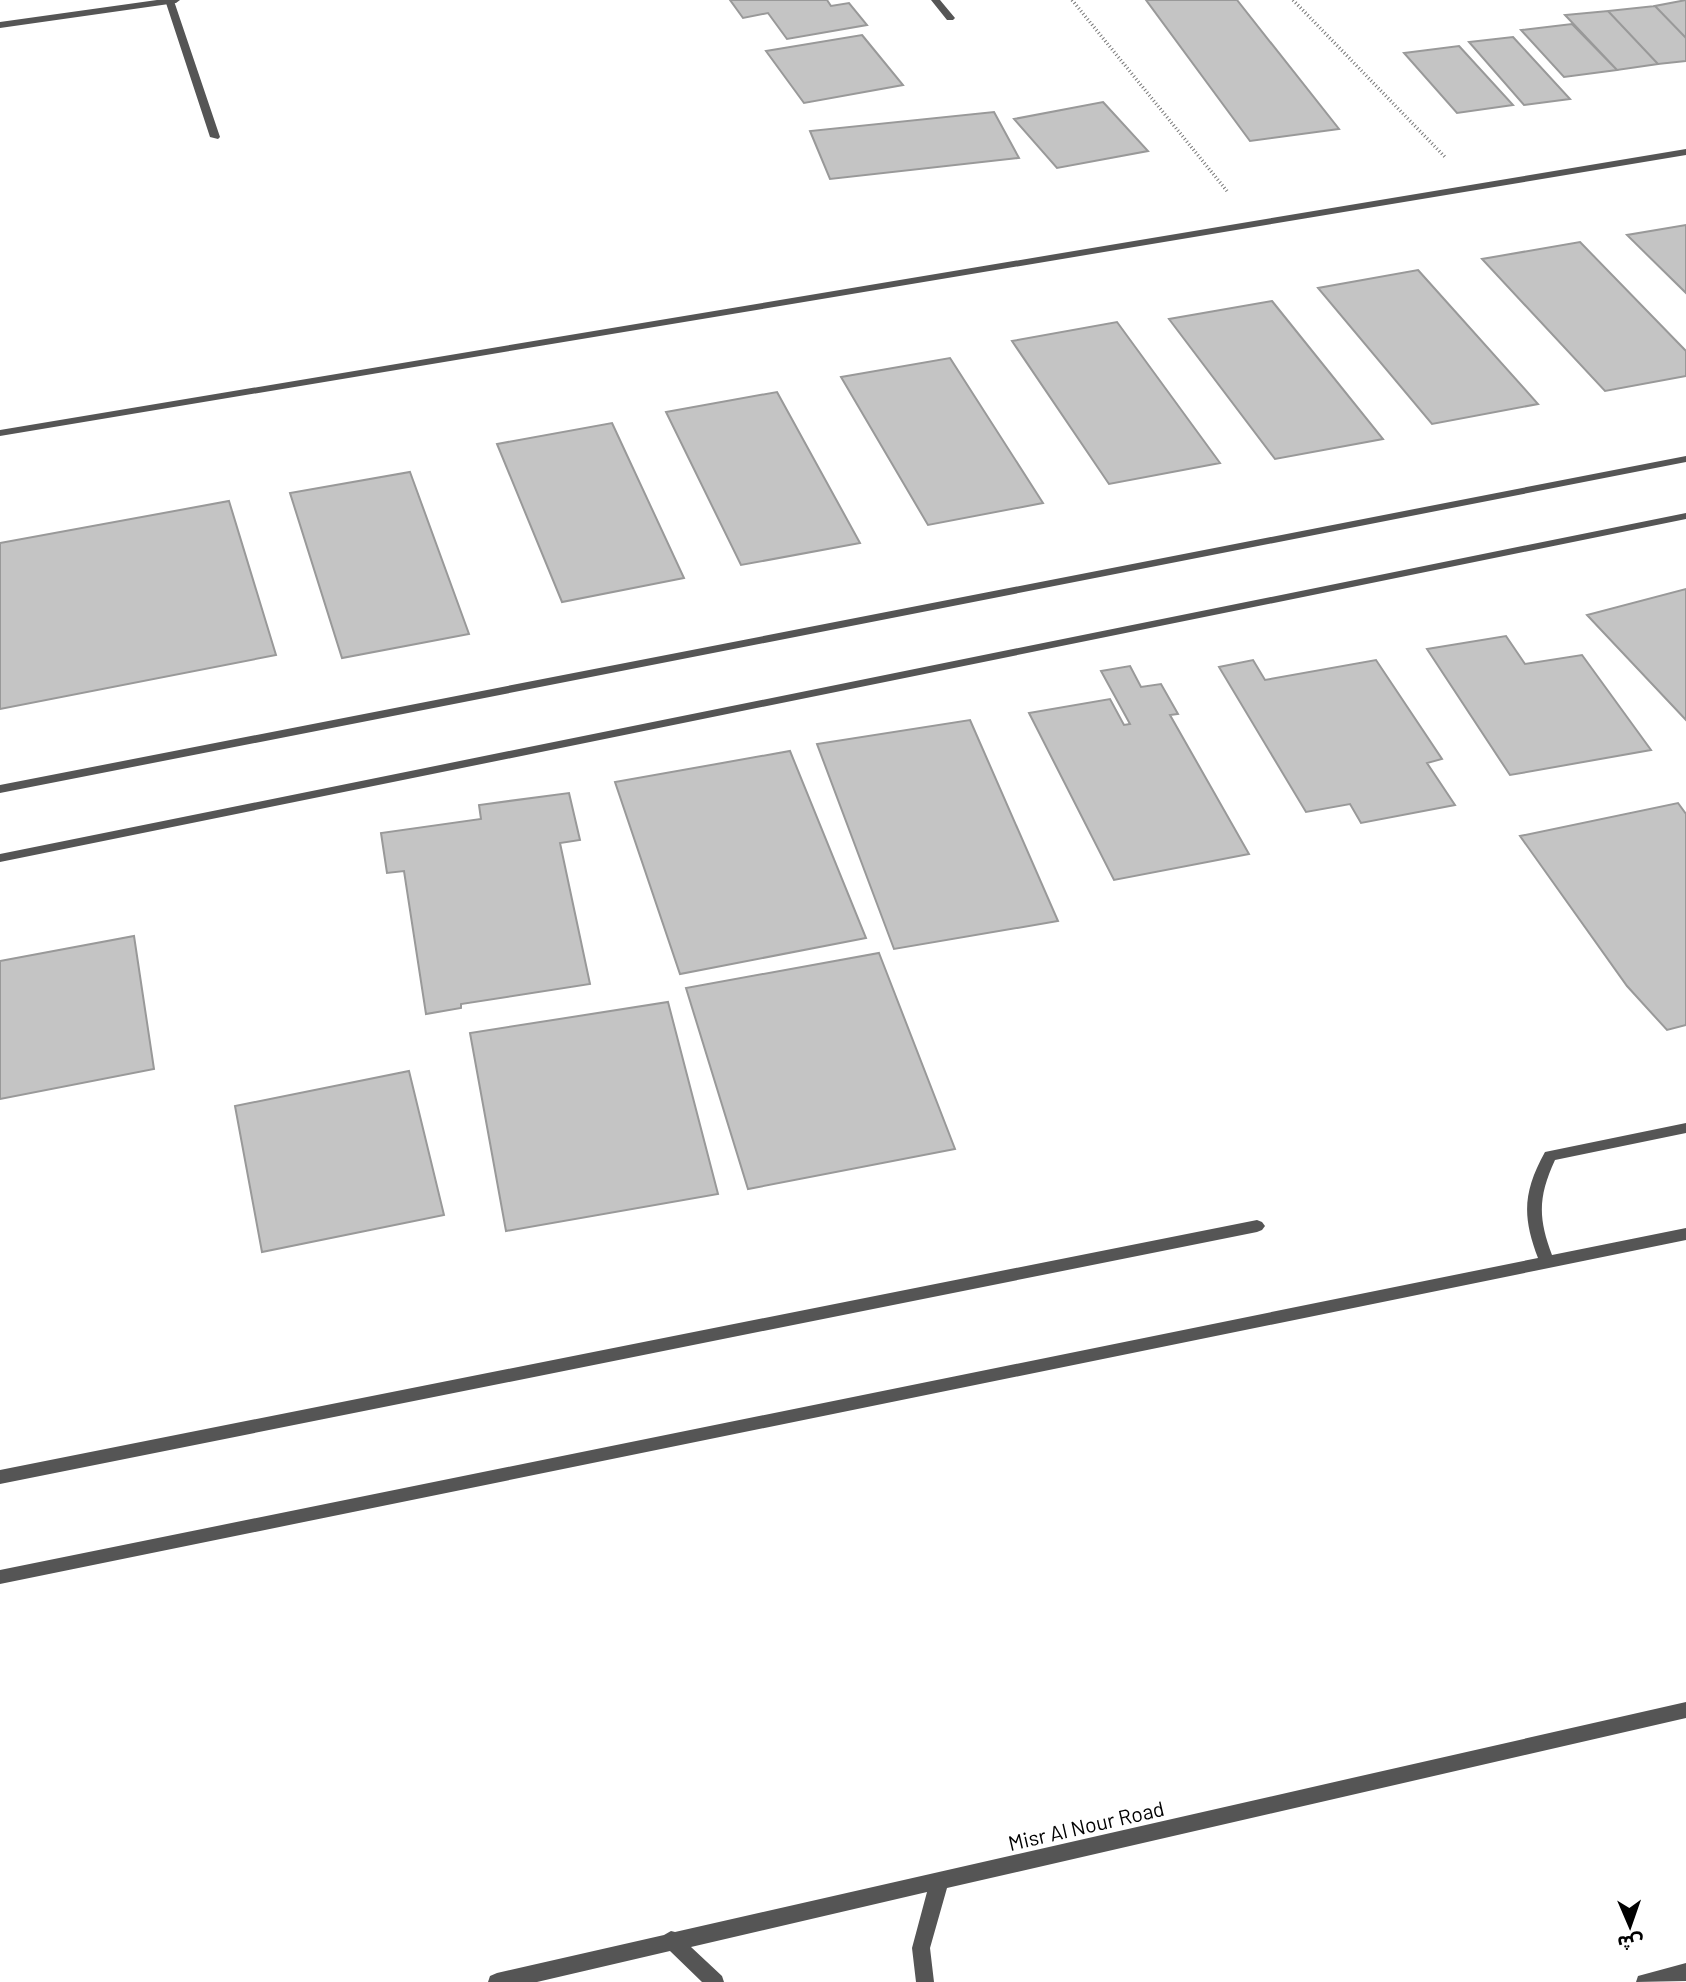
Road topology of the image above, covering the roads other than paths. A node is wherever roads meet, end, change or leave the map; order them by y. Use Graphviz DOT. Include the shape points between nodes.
graph roads {
  1 [pos="176,0"];
  2 [pos="935,0"];
  3 [pos="169,1"];
  4 [pos="950,18"];
  5 [pos="0,25"];
  6 [pos="215,137"];
  7 [pos="1686,152"];
  8 [pos="0,433"];
  9 [pos="1686,459"];
  10 [pos="1686,516"];
  11 [pos="0,789"];
  12 [pos="0,858"];
  13 [pos="1686,1128"];
  14 [pos="1256,1226"];
  15 [pos="1686,1234"];
  16 [pos="1547,1263"];
  17 [pos="0,1476"];
  18 [pos="0,1577"];
  19 [pos="1686,1710"];
  20 [pos="939,1882"];
  21 [pos="671,1940"];
  22 [pos="1686,1972"];
  23 [pos="497,1982"];
  24 [pos="715,1982"];
  25 [pos="925,1982"];
  26 [pos="1645,1982"];
  1 -- 3 [label="street"];
  2 -- 4 [label="street"];
  3 -- 5 [label="street"];
  3 -- 6 [label="street"];
  7 -- 8 [label="street"];
  9 -- 11 [label="street"];
  10 -- 12 [label="street"];
  13 -- 16 [label="street" via="1550,1156 1534,1187 1533,1224"];
  14 -- 17 [label="street"];
  15 -- 16 [label="street"];
  16 -- 18 [label="street"];
  19 -- 20 [label="street, Misr Al Nour Road"];
  20 -- 21 [label="street, Misr Al Nour Road"];
  20 -- 25 [label="street" via="921,1948"];
  21 -- 23 [label="street, Misr Al Nour Road"];
  21 -- 24 [label="street"];
  22 -- 26 [label="street"];
}
